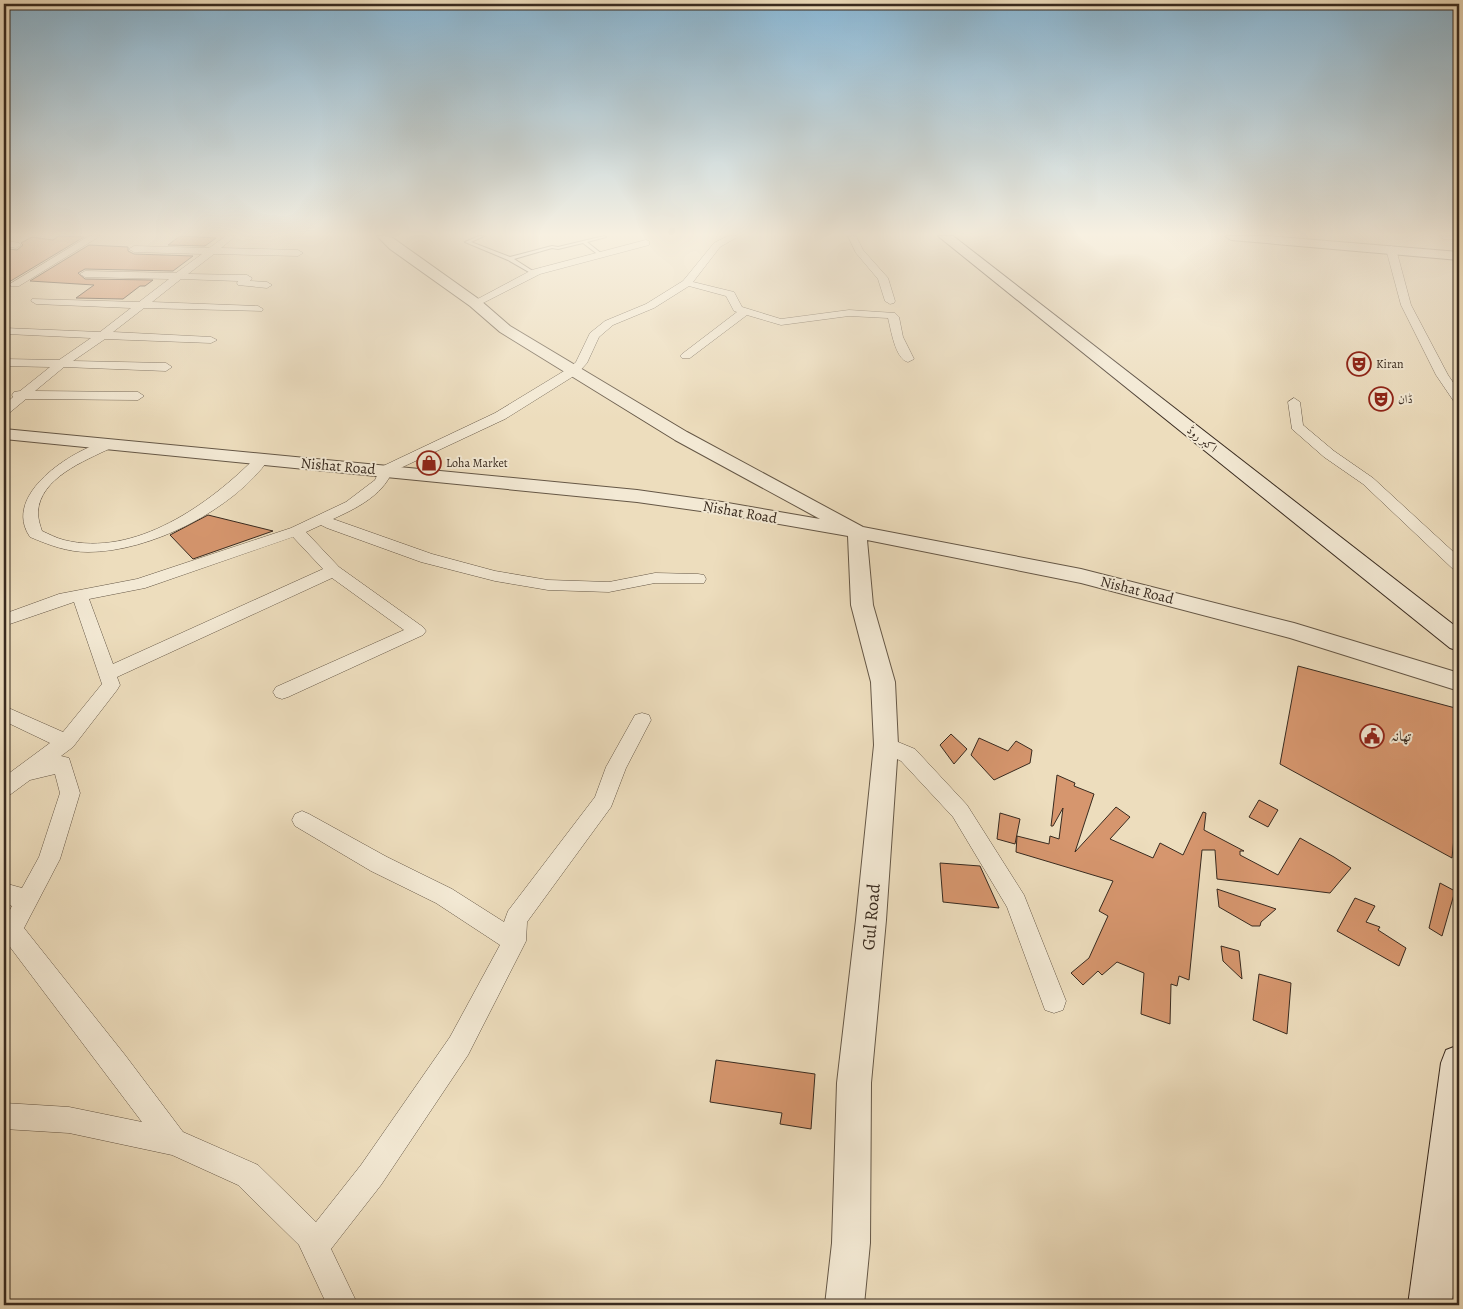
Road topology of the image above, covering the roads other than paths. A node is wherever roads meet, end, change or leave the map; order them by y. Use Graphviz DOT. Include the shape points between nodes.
graph roads {
  1 [pos="150,297"];
  2 [pos="467,297"];
  3 [pos="487,297"];
  4 [pos="664,297"];
  5 [pos="732,297"];
  6 [pos="889,297"];
  7 [pos="1022,297"];
  8 [pos="1405,297"];
  9 [pos="36,301"];
  10 [pos="890,301"];
  11 [pos="475,303"];
  12 [pos="141,304"];
  13 [pos="258,309"];
  14 [pos="746,311"];
  15 [pos="7,331"];
  16 [pos="101,336"];
  17 [pos="211,340"];
  18 [pos="686,356"];
  19 [pos="908,360"];
  20 [pos="4,362"];
  21 [pos="61,364"];
  22 [pos="166,367"];
  23 [pos="573,371"];
  24 [pos="4,395"];
  25 [pos="22,396"];
  26 [pos="138,396"];
  27 [pos="1459,400"];
  28 [pos="1294,402"];
  29 [pos="4,411"];
  30 [pos="4,434"];
  31 [pos="106,445"];
  32 [pos="262,459"];
  33 [pos="386,470"];
  34 [pos="323,519"];
  35 [pos="296,531"];
  36 [pos="856,532"];
  37 [pos="1459,565"];
  38 [pos="334,571"];
  39 [pos="698,578"];
  40 [pos="80,596"];
  41 [pos="4,620"];
  42 [pos="1459,642"];
  43 [pos="107,674"];
  44 [pos="1459,682"];
  45 [pos="282,692"];
  46 [pos="4,713"];
  47 [pos="642,720"];
  48 [pos="66,742"];
  49 [pos="886,745"];
  50 [pos="25,773"];
  51 [pos="4,788"];
  52 [pos="302,820"];
  53 [pos="4,893"];
  54 [pos="27,900"];
  55 [pos="514,940"];
  56 [pos="1054,1001"];
  57 [pos="1459,1063"];
  58 [pos="4,1116"];
  59 [pos="173,1142"];
  60 [pos="1454,1158"];
  61 [pos="315,1247"];
  62 [pos="344,1305"];
  63 [pos="845,1305"];
  64 [pos="1430,1305"];
  1 -- 12 [label="street"];
  2 -- 11 [label="street"];
  3 -- 11 [label="street"];
  4 -- 23 [label="street" via="609,323 594,335 581,363"];
  5 -- 14 [label="street" via="738,309"];
  6 -- 10 [label="street"];
  7 -- 42 [label="main road, اکبر روڈ"];
  8 -- 27 [label="street" via="1442,375"];
  9 -- 12 [label="street"];
  11 -- 23 [label="street" via="505,329"];
  12 -- 13 [label="street"];
  12 -- 16 [label="street"];
  14 -- 18 [label="street"];
  14 -- 19 [label="street" via="780,322 848,313 891,315"];
  15 -- 16 [label="street"];
  16 -- 17 [label="street"];
  16 -- 21 [label="street"];
  20 -- 21 [label="street"];
  21 -- 22 [label="street"];
  21 -- 25 [label="street"];
  23 -- 33 [label="street" via="500,416"];
  23 -- 36 [label="street" via="681,436"];
  24 -- 25 [label="street"];
  25 -- 26 [label="street"];
  25 -- 29 [label="street"];
  28 -- 37 [label="street" via="1297,426 1329,454 1368,481"];
  30 -- 31 [label="street, Nishat Road"];
  31 -- 32 [label="street, Nishat Road"];
  31 -- 32 [label="street" via="67,464 39,488 30,511 35,534 64,544 132,543 180,524 232,489"];
  32 -- 33 [label="street, Nishat Road"];
  33 -- 34 [label="street" via="380,482 351,505"];
  33 -- 36 [label="street, Nishat Road" via="638,496"];
  34 -- 35 [label="street"];
  34 -- 39 [label="street" via="427,558 495,576 548,584 609,587 655,578"];
  35 -- 38 [label="street"];
  35 -- 40 [label="street" via="139,584"];
  36 -- 44 [label="street, Nishat Road" via="1081,576 1294,630"];
  36 -- 49 [label="street, Gul Road" via="862,605 883,682"];
  38 -- 43 [label="street"];
  38 -- 45 [label="street" via="417,631"];
  40 -- 41 [label="street" via="59,600"];
  40 -- 43 [label="street"];
  43 -- 48 [label="street" via="111,685"];
  46 -- 48 [label="street"];
  47 -- 55 [label="street" via="616,767 604,801 516,919"];
  48 -- 50 [label="street"];
  49 -- 56 [label="street" via="908,755 960,812 1016,902"];
  49 -- 63 [label="street, Gul Road" via="854,1083 851,1243"];
  50 -- 51 [label="street"];
  50 -- 54 [label="street" via="62,764 70,793 49,859"];
  52 -- 55 [label="street" via="444,896"];
  53 -- 54 [label="street"];
  54 -- 59 [label="street" via="11,930"];
  55 -- 61 [label="street" via="459,1046 371,1175"];
  57 -- 60 [label="main road"];
  58 -- 59 [label="street" via="69,1120"];
  59 -- 61 [label="street" via="248,1175 309,1235"];
  60 -- 64 [label="main road"];
  61 -- 62 [label="street"];
}
